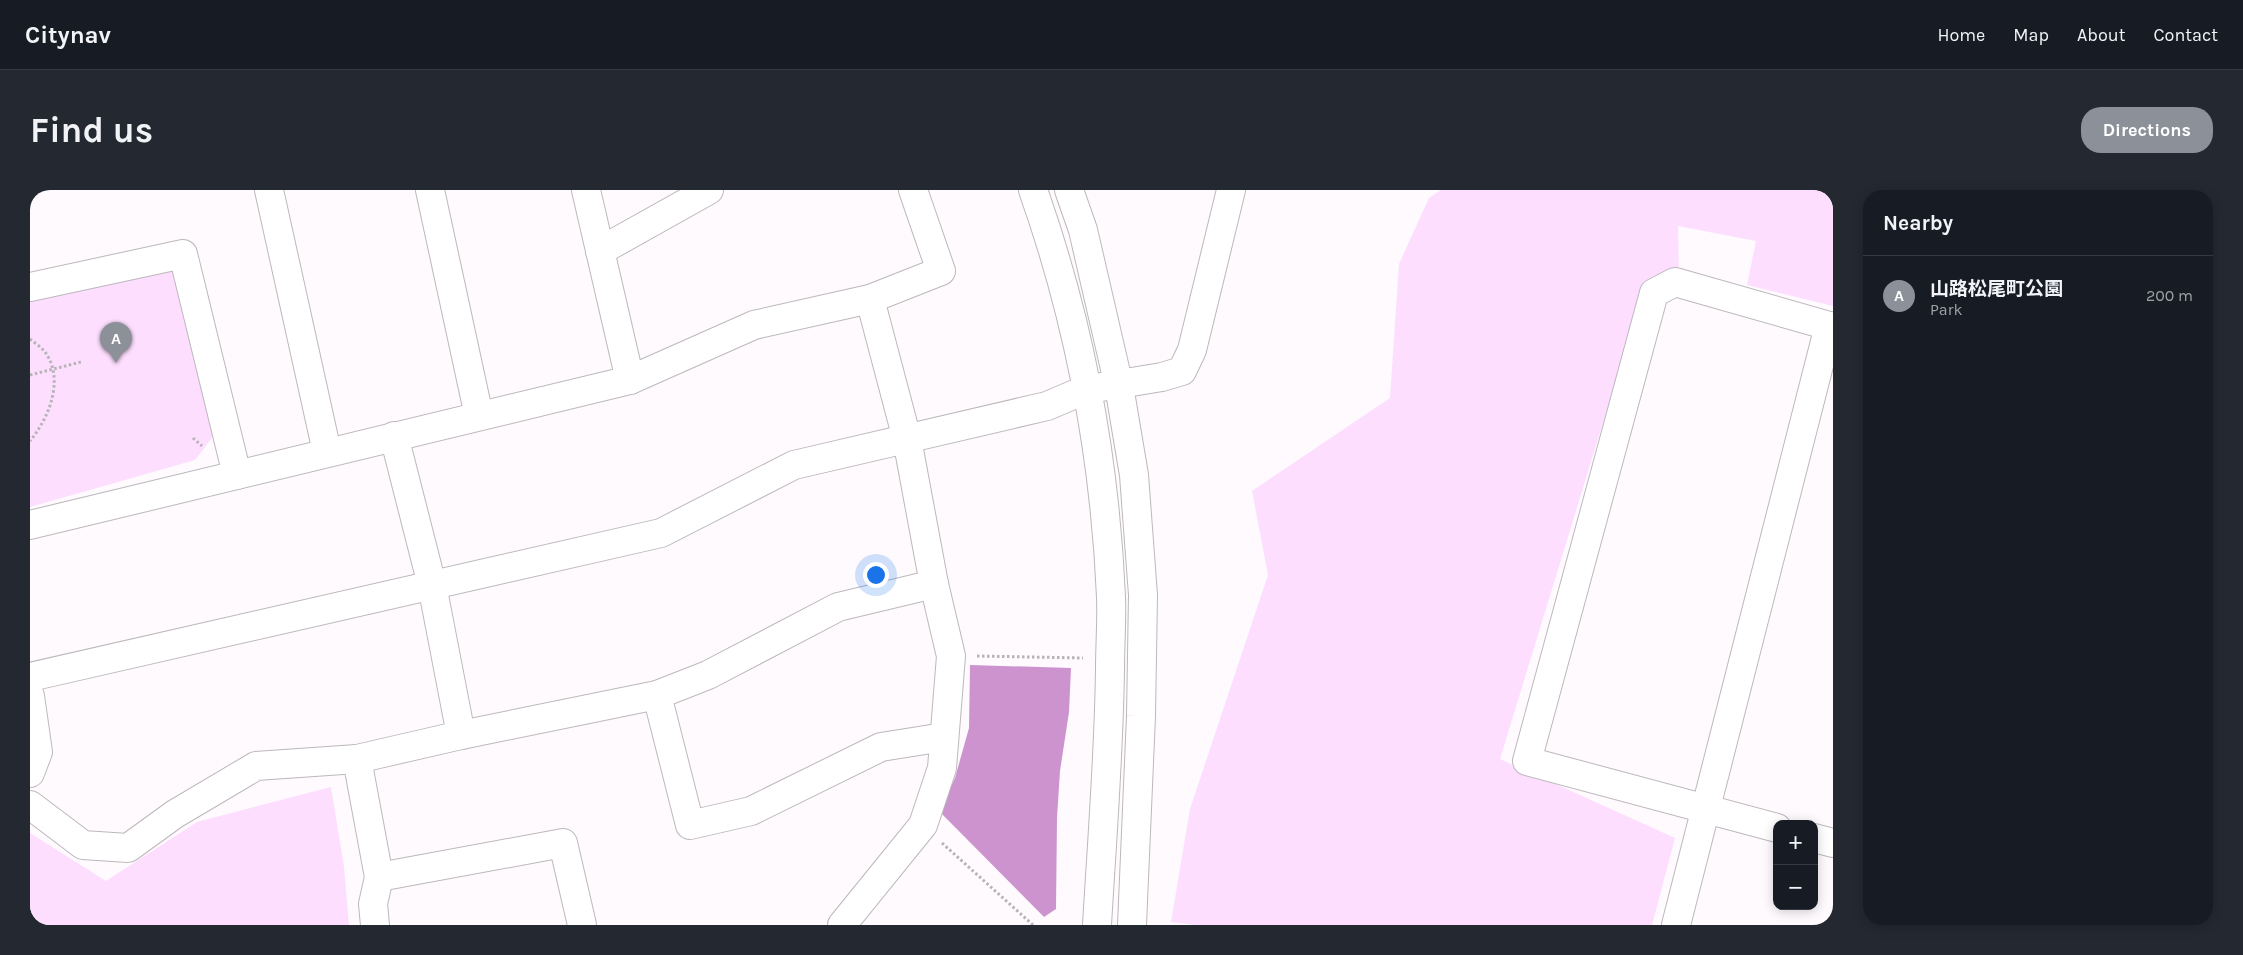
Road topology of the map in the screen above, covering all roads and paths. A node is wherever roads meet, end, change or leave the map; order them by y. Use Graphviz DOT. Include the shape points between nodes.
graph roads {
  1 [pos="269,190"];
  2 [pos="430,190"];
  3 [pos="586,190"];
  4 [pos="709,190"];
  5 [pos="913,190"];
  6 [pos="1033,190"];
  7 [pos="1068,190"];
  8 [pos="1231,190"];
  9 [pos="600,251"];
  10 [pos="30,287"];
  11 [pos="870,299"];
  12 [pos="1831,326"];
  13 [pos="30,339"];
  14 [pos="81,362"];
  15 [pos="53,369"];
  16 [pos="30,374"];
  17 [pos="630,380"];
  18 [pos="1119,386"];
  19 [pos="1088,389"];
  20 [pos="479,416"];
  21 [pos="394,436"];
  22 [pos="907,439"];
  23 [pos="30,441"];
  24 [pos="327,452"];
  25 [pos="237,475"];
  26 [pos="30,525"];
  27 [pos="934,584"];
  28 [pos="432,585"];
  29 [pos="951,656"];
  30 [pos="1110,658"];
  31 [pos="30,677"];
  32 [pos="657,695"];
  33 [pos="30,696"];
  34 [pos="461,735"];
  35 [pos="944,737"];
  36 [pos="357,759"];
  37 [pos="30,773"];
  38 [pos="30,805"];
  39 [pos="1706,809"];
  40 [pos="923,826"];
  41 [pos="1773,827"];
  42 [pos="1818,839"];
  43 [pos="1833,843"];
  44 [pos="379,877"];
  45 [pos="375,925"];
  46 [pos="582,925"];
  47 [pos="842,925"];
  48 [pos="1032,925"];
  49 [pos="1097,925"];
  50 [pos="1132,925"];
  51 [pos="1676,925"];
  1 -- 24 [label="street"];
  2 -- 20 [label="street"];
  3 -- 9 [label="street"];
  4 -- 9 [label="street"];
  5 -- 11 [label="street" via="941,271"];
  6 -- 19 [label="street" via="1050,239"];
  7 -- 18 [label="street" via="1083,230"];
  8 -- 18 [label="street" via="1192,350 1182,371"];
  9 -- 17 [label="street"];
  10 -- 25 [label="street" via="183,254"];
  11 -- 17 [label="street" via="754,325"];
  11 -- 22 [label="street"];
  12 -- 39 [label="street"];
  12 -- 39 [label="street" via="1674,282 1654,293 1527,761"];
  13 -- 15 [label="path" via="45,352"];
  14 -- 15 [label="path"];
  15 -- 16 [label="path"];
  15 -- 23 [label="path" via="54,385 49,409"];
  17 -- 20 [label="street"];
  18 -- 19 [label="street"];
  18 -- 50 [label="street" via="1134,475 1143,595"];
  19 -- 22 [label="street" via="1047,406"];
  19 -- 30 [label="street" via="1101,477 1112,598"];
  20 -- 21 [label="street"];
  21 -- 24 [label="street"];
  21 -- 28 [label="street"];
  22 -- 27 [label="street"];
  22 -- 28 [label="street" via="794,465 661,533"];
  24 -- 25 [label="street"];
  25 -- 26 [label="street"];
  27 -- 29 [label="street"];
  27 -- 32 [label="street" via="838,608 708,675"];
  28 -- 31 [label="street"];
  28 -- 34 [label="street"];
  29 -- 30 [label="path"];
  29 -- 35 [label="street"];
  30 -- 49 [label="street"];
  32 -- 34 [label="street"];
  32 -- 35 [label="street" via="690,825 751,811 881,747"];
  33 -- 37 [label="street" via="38,752"];
  34 -- 36 [label="street"];
  35 -- 40 [label="street" via="942,768"];
  36 -- 38 [label="street" via="256,766 175,814 128,848 83,845"];
  36 -- 44 [label="street"];
  39 -- 41 [label="street"];
  39 -- 51 [label="street"];
  40 -- 47 [label="street"];
  40 -- 48 [label="path"];
  42 -- 43 [label="street"];
  44 -- 45 [label="street" via="372,904"];
  44 -- 46 [label="street" via="563,843"];
}
